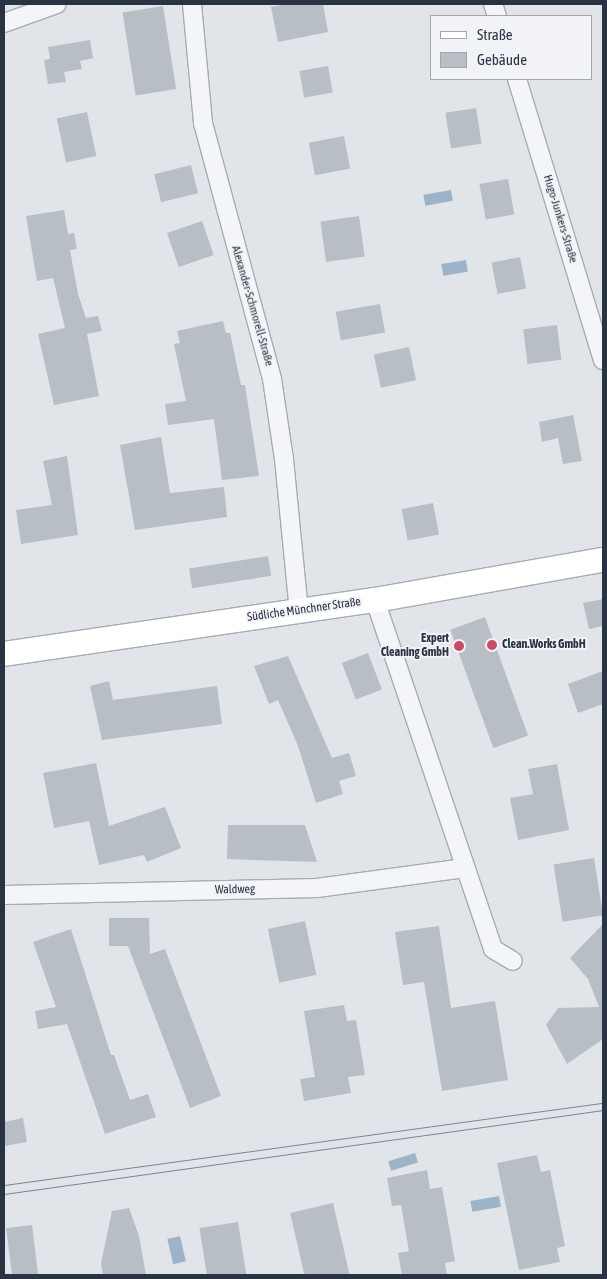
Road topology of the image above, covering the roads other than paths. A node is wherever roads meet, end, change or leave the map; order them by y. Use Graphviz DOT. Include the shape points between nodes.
graph roads {
  1 [pos="57,4"];
  2 [pos="192,4"];
  3 [pos="4,23"];
  4 [pos="517,80"];
  5 [pos="603,360"];
  6 [pos="603,560"];
  7 [pos="375,600"];
  8 [pos="299,611"];
  9 [pos="4,654"];
  10 [pos="465,868"];
  11 [pos="4,895"];
  12 [pos="513,961"];
  1 -- 3 [label="street"];
  2 -- 8 [label="street, Alexander-Schmorell-Straße" via="203,123 272,379 284,459"];
  4 -- 5 [label="street, Hugo-Junkers-Straße"];
  6 -- 7 [label="main road, Südliche Münchner Straße"];
  7 -- 8 [label="main road, Südliche Münchner Straße"];
  7 -- 10 [label="street"];
  8 -- 9 [label="main road, Südliche Münchner Straße"];
  10 -- 11 [label="street, Waldweg" via="317,888"];
  10 -- 12 [label="street" via="493,949"];
}
